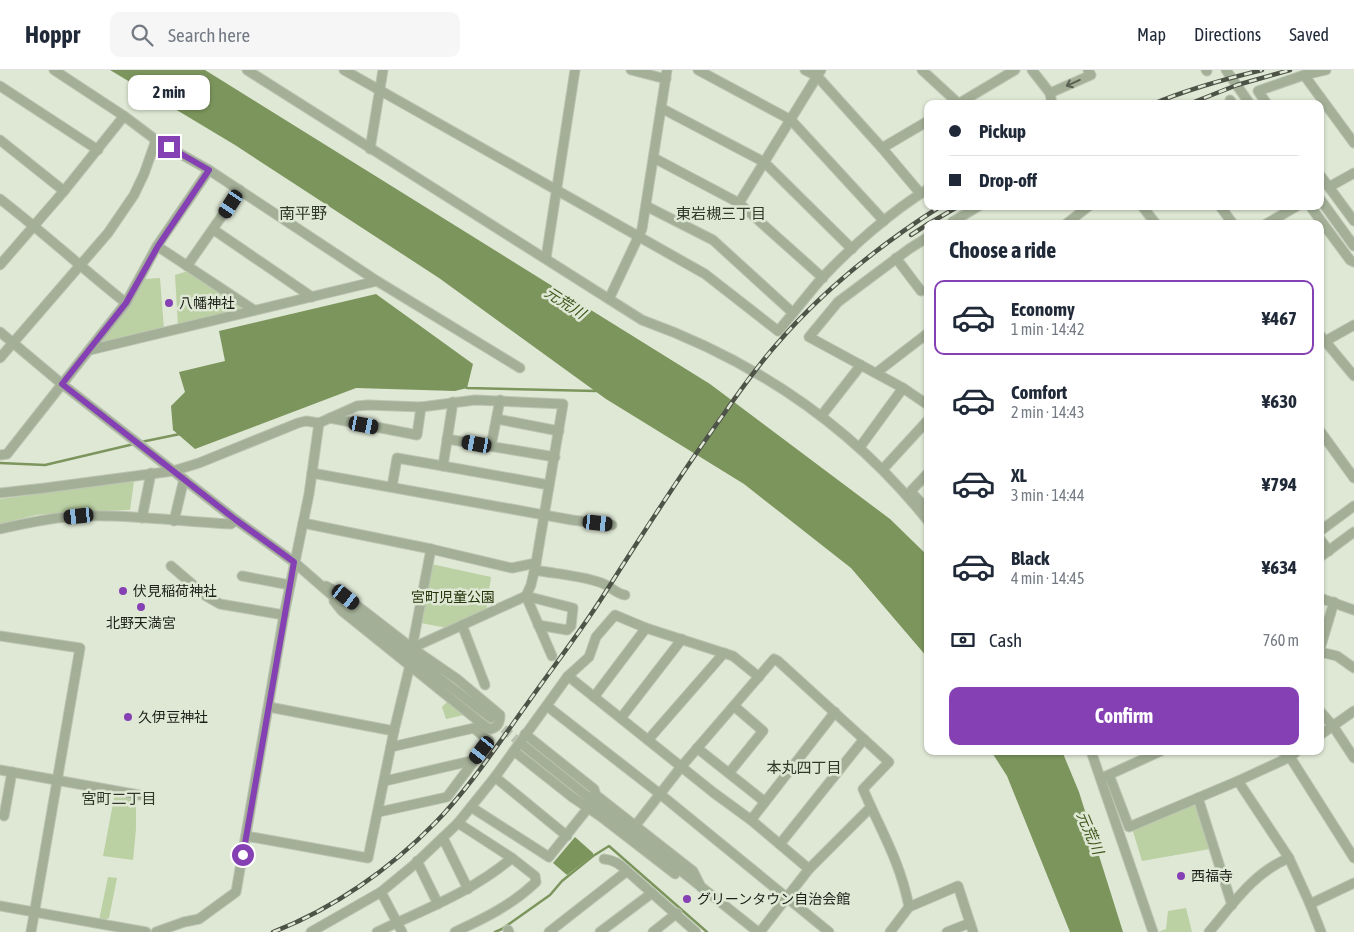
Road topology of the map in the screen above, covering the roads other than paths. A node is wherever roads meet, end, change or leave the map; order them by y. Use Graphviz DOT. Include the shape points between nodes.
graph roads {
  1 [pos="54,70"];
  2 [pos="247,70"];
  3 [pos="344,70"];
  4 [pos="383,70"];
  5 [pos="575,70"];
  6 [pos="698,70"];
  7 [pos="805,70"];
  8 [pos="922,70"];
  9 [pos="1015,70"];
  10 [pos="1032,70"];
  11 [pos="1088,70"];
  12 [pos="1226,70"];
  13 [pos="1326,70"];
  14 [pos="638,71"];
  15 [pos="819,73"];
  16 [pos="666,74"];
  17 [pos="1304,75"];
  18 [pos="0,86"];
  19 [pos="379,90"];
  20 [pos="1050,93"];
  21 [pos="955,100"];
  22 [pos="966,100"];
  23 [pos="1051,100"];
  24 [pos="1247,100"];
  25 [pos="1264,100"];
  26 [pos="1322,100"];
  27 [pos="1324,102"];
  28 [pos="661,108"];
  29 [pos="124,116"];
  30 [pos="791,120"];
  31 [pos="924,124"];
  32 [pos="0,140"];
  33 [pos="156,140"];
  34 [pos="1354,143"];
  35 [pos="370,148"];
  36 [pos="882,148"];
  37 [pos="98,150"];
  38 [pos="654,158"];
  39 [pos="764,162"];
  40 [pos="209,170"];
  41 [pos="1354,173"];
  42 [pos="1324,181"];
  43 [pos="1329,188"];
  44 [pos="240,190"];
  45 [pos="556,190"];
  46 [pos="64,191"];
  47 [pos="924,191"];
  48 [pos="0,198"];
  49 [pos="739,203"];
  50 [pos="1324,205"];
  51 [pos="646,206"];
  52 [pos="972,210"];
  53 [pos="1084,210"];
  54 [pos="1145,210"];
  55 [pos="1290,210"];
  56 [pos="956,220"];
  57 [pos="1071,220"];
  58 [pos="1153,220"];
  59 [pos="1273,220"];
  60 [pos="884,221"];
  61 [pos="1354,222"];
  62 [pos="1324,225"];
  63 [pos="34,226"];
  64 [pos="214,230"];
  65 [pos="639,237"];
  66 [pos="924,240"];
  67 [pos="158,246"];
  68 [pos="1354,246"];
  69 [pos="852,249"];
  70 [pos="546,258"];
  71 [pos="896,258"];
  72 [pos="1,262"];
  73 [pos="1354,262"];
  74 [pos="79,265"];
  75 [pos="187,266"];
  76 [pos="823,278"];
  77 [pos="377,281"];
  78 [pos="921,290"];
  79 [pos="312,297"];
  80 [pos="610,299"];
  81 [pos="126,303"];
  82 [pos="254,310"];
  83 [pos="794,313"];
  84 [pos="1354,325"];
  85 [pos="0,332"];
  86 [pos="924,336"];
  87 [pos="1324,339"];
  88 [pos="1324,342"];
  89 [pos="13,343"];
  90 [pos="90,350"];
  91 [pos="0,358"];
  92 [pos="861,365"];
  93 [pos="520,368"];
  94 [pos="876,373"];
  95 [pos="1354,376"];
  96 [pos="62,384"];
  97 [pos="903,388"];
  98 [pos="500,400"];
  99 [pos="452,402"];
  100 [pos="924,402"];
  101 [pos="421,407"];
  102 [pos="822,416"];
  103 [pos="329,418"];
  104 [pos="497,419"];
  105 [pos="319,423"];
  106 [pos="924,424"];
  107 [pos="559,430"];
  108 [pos="1324,437"];
  109 [pos="448,439"];
  110 [pos="491,446"];
  111 [pos="860,447"];
  112 [pos="0,455"];
  113 [pos="555,457"];
  114 [pos="443,466"];
  115 [pos="174,470"];
  116 [pos="883,470"];
  117 [pos="312,473"];
  118 [pos="151,474"];
  119 [pos="924,477"];
  120 [pos="1354,478"];
  121 [pos="184,479"];
  122 [pos="897,484"];
  123 [pos="549,485"];
  124 [pos="392,487"];
  125 [pos="911,491"];
  126 [pos="0,493"];
  127 [pos="924,506"];
  128 [pos="1354,506"];
  129 [pos="544,515"];
  130 [pos="924,516"];
  131 [pos="142,518"];
  132 [pos="236,520"];
  133 [pos="174,521"];
  134 [pos="303,523"];
  135 [pos="612,525"];
  136 [pos="1324,528"];
  137 [pos="0,529"];
  138 [pos="1354,532"];
  139 [pos="1324,544"];
  140 [pos="431,549"];
  141 [pos="1329,550"];
  142 [pos="1324,554"];
  143 [pos="294,562"];
  144 [pos="171,566"];
  145 [pos="535,566"];
  146 [pos="242,576"];
  147 [pos="316,582"];
  148 [pos="290,585"];
  149 [pos="625,595"];
  150 [pos="333,596"];
  151 [pos="526,596"];
  152 [pos="1324,599"];
  153 [pos="1334,602"];
  154 [pos="1354,610"];
  155 [pos="284,615"];
  156 [pos="462,625"];
  157 [pos="538,625"];
  158 [pos="646,628"];
  159 [pos="0,636"];
  160 [pos="1324,636"];
  161 [pos="682,639"];
  162 [pos="412,648"];
  163 [pos="1324,651"];
  164 [pos="724,654"];
  165 [pos="552,656"];
  166 [pos="410,666"];
  167 [pos="1354,668"];
  168 [pos="568,676"];
  169 [pos="759,677"];
  170 [pos="485,686"];
  171 [pos="594,697"];
  172 [pos="547,706"];
  173 [pos="734,706"];
  174 [pos="269,707"];
  175 [pos="1354,711"];
  176 [pos="835,712"];
  177 [pos="1324,715"];
  178 [pos="491,718"];
  179 [pos="621,718"];
  180 [pos="1334,726"];
  181 [pos="394,731"];
  182 [pos="1324,732"];
  183 [pos="526,734"];
  184 [pos="864,739"];
  185 [pos="648,740"];
  186 [pos="524,746"];
  187 [pos="391,747"];
  188 [pos="697,748"];
  189 [pos="514,751"];
  190 [pos="1092,755"];
  191 [pos="1152,755"];
  192 [pos="1286,755"];
  193 [pos="1291,755"];
  194 [pos="1353,755"];
  195 [pos="475,760"];
  196 [pos="681,766"];
  197 [pos="0,770"];
  198 [pos="12,772"];
  199 [pos="729,773"];
  200 [pos="1108,775"];
  201 [pos="494,778"];
  202 [pos="56,779"];
  203 [pos="1100,780"];
  204 [pos="385,781"];
  205 [pos="1238,781"];
  206 [pos="660,794"];
  207 [pos="139,795"];
  208 [pos="1198,798"];
  209 [pos="765,802"];
  210 [pos="471,806"];
  211 [pos="871,807"];
  212 [pos="588,808"];
  213 [pos="379,812"];
  214 [pos="4,816"];
  215 [pos="752,820"];
  216 [pos="458,823"];
  217 [pos="635,826"];
  218 [pos="246,836"];
  219 [pos="567,836"];
  220 [pos="443,838"];
  221 [pos="780,844"];
  222 [pos="512,858"];
  223 [pos="1289,858"];
  224 [pos="1354,858"];
  225 [pos="604,859"];
  226 [pos="417,861"];
  227 [pos="809,869"];
  228 [pos="627,872"];
  229 [pos="1354,883"];
  230 [pos="468,889"];
  231 [pos="706,891"];
  232 [pos="381,892"];
  233 [pos="652,893"];
  234 [pos="786,898"];
  235 [pos="438,904"];
  236 [pos="1310,904"];
  237 [pos="1232,905"];
  238 [pos="0,906"];
  239 [pos="909,907"];
  240 [pos="35,912"];
  241 [pos="677,913"];
  242 [pos="397,922"];
  243 [pos="971,928"];
  244 [pos="31,932"];
  245 [pos="146,932"];
  246 [pos="156,932"];
  247 [pos="311,932"];
  248 [pos="377,932"];
  249 [pos="402,932"];
  250 [pos="455,932"];
  251 [pos="549,932"];
  252 [pos="600,932"];
  253 [pos="653,932"];
  254 [pos="696,932"];
  255 [pos="759,932"];
  256 [pos="829,932"];
  257 [pos="890,932"];
  258 [pos="947,932"];
  259 [pos="1153,932"];
  260 [pos="1210,932"];
  261 [pos="1321,932"];
  1 -- 29 [label="street"];
  2 -- 35 [label="street"];
  3 -- 19 [label="street"];
  4 -- 19 [label="street"];
  5 -- 45 [label="street"];
  6 -- 30 [label="street"];
  7 -- 15 [label="street"];
  8 -- 21 [label="street"];
  9 -- 22 [label="street"];
  10 -- 20 [label="street"];
  11 -- 20 [label="street, one-way" via="1090,75"];
  12 -- 24 [label="street"];
  13 -- 17 [label="street"];
  14 -- 16 [label="street"];
  15 -- 30 [label="street"];
  15 -- 36 [label="street"];
  16 -- 28 [label="street"];
  17 -- 25 [label="street" via="1258,91"];
  17 -- 26 [label="street"];
  18 -- 37 [label="street"];
  19 -- 35 [label="street"];
  19 -- 45 [label="street"];
  20 -- 23 [label="street"];
  27 -- 34 [label="street"];
  28 -- 38 [label="street"];
  28 -- 39 [label="street"];
  29 -- 33 [label="street"];
  29 -- 37 [label="street"];
  30 -- 39 [label="street"];
  30 -- 60 [label="street"];
  31 -- 36 [label="street"];
  32 -- 46 [label="street"];
  33 -- 40 [label="street"];
  33 -- 74 [label="street" via="134,195 108,233"];
  35 -- 70 [label="street"];
  36 -- 47 [label="street"];
  37 -- 46 [label="street"];
  38 -- 49 [label="street"];
  38 -- 51 [label="street"];
  39 -- 49 [label="street"];
  39 -- 69 [label="street"];
  40 -- 44 [label="street"];
  40 -- 67 [label="street"];
  41 -- 43 [label="street"];
  42 -- 43 [label="street"];
  43 -- 61 [label="street"];
  44 -- 64 [label="street"];
  44 -- 77 [label="street"];
  45 -- 65 [label="street"];
  45 -- 70 [label="street"];
  46 -- 63 [label="street"];
  47 -- 60 [label="street"];
  48 -- 63 [label="street"];
  49 -- 76 [label="street"];
  50 -- 68 [label="street"];
  51 -- 65 [label="street"];
  51 -- 83 [label="street" via="712,240"];
  52 -- 56 [label="street"];
  53 -- 57 [label="street"];
  54 -- 58 [label="street"];
  55 -- 59 [label="street"];
  60 -- 69 [label="street"];
  62 -- 73 [label="street"];
  63 -- 72 [label="street"];
  63 -- 74 [label="street"];
  64 -- 75 [label="street"];
  64 -- 79 [label="street"];
  65 -- 80 [label="street"];
  65 -- 83 [label="street" via="705,274 778,331"];
  66 -- 71 [label="street"];
  67 -- 75 [label="street"];
  67 -- 81 [label="street"];
  69 -- 76 [label="street"];
  70 -- 80 [label="street"];
  71 -- 78 [label="street"];
  71 -- 92 [label="street" via="838,302 809,337"];
  74 -- 81 [label="street"];
  74 -- 89 [label="street"];
  75 -- 82 [label="street"];
  76 -- 83 [label="street"];
  77 -- 79 [label="street"];
  77 -- 93 [label="street"];
  79 -- 82 [label="street"];
  80 -- 102 [label="street" via="642,320 680,333 755,370"];
  81 -- 90 [label="street"];
  82 -- 90 [label="street"];
  84 -- 87 [label="street"];
  85 -- 89 [label="street"];
  86 -- 94 [label="street"];
  88 -- 95 [label="street"];
  89 -- 91 [label="street"];
  89 -- 96 [label="street"];
  90 -- 96 [label="street"];
  92 -- 94 [label="street"];
  92 -- 102 [label="street"];
  94 -- 97 [label="street"];
  96 -- 112 [label="street" via="7,454"];
  96 -- 115 [label="street"];
  97 -- 100 [label="street"];
  97 -- 111 [label="street"];
  98 -- 99 [label="street"];
  98 -- 104 [label="street"];
  98 -- 107 [label="street" via="563,404"];
  99 -- 101 [label="street"];
  99 -- 109 [label="street"];
  101 -- 103 [label="street" via="357,406"];
  101 -- 103 [label="street" via="417,435"];
  102 -- 111 [label="street"];
  103 -- 105 [label="street"];
  104 -- 107 [label="street"];
  104 -- 110 [label="street"];
  105 -- 115 [label="street" via="298,423"];
  105 -- 117 [label="street"];
  106 -- 116 [label="street"];
  107 -- 113 [label="street"];
  108 -- 120 [label="street"];
  109 -- 110 [label="street"];
  109 -- 114 [label="street"];
  110 -- 113 [label="street"];
  111 -- 116 [label="street"];
  113 -- 123 [label="street"];
  114 -- 123 [label="street"];
  114 -- 124 [label="street" via="397,458"];
  115 -- 118 [label="street"];
  115 -- 121 [label="street"];
  116 -- 122 [label="street"];
  117 -- 124 [label="street"];
  117 -- 134 [label="street"];
  118 -- 126 [label="street"];
  118 -- 131 [label="street"];
  119 -- 125 [label="street"];
  121 -- 132 [label="street"];
  121 -- 133 [label="street"];
  122 -- 125 [label="street"];
  122 -- 130 [label="street"];
  123 -- 129 [label="street"];
  124 -- 129 [label="street"];
  125 -- 127 [label="street"];
  128 -- 136 [label="street"];
  129 -- 135 [label="street"];
  129 -- 145 [label="street"];
  131 -- 133 [label="street"];
  131 -- 137 [label="street" via="79,516"];
  132 -- 133 [label="street" via="231,524"];
  132 -- 143 [label="street"];
  134 -- 140 [label="street"];
  134 -- 143 [label="street"];
  138 -- 141 [label="street"];
  139 -- 141 [label="street"];
  140 -- 145 [label="street" via="512,568"];
  140 -- 162 [label="street"];
  141 -- 142 [label="street"];
  143 -- 147 [label="street"];
  143 -- 148 [label="street"];
  144 -- 155 [label="street" via="220,604"];
  145 -- 149 [label="street" via="604,584"];
  145 -- 151 [label="street"];
  146 -- 148 [label="street"];
  147 -- 150 [label="street"];
  147 -- 162 [label="street" via="333,588"];
  148 -- 155 [label="street"];
  150 -- 166 [label="street" via="342,612"];
  150 -- 178 [label="street"];
  151 -- 156 [label="street"];
  151 -- 157 [label="street"];
  151 -- 157 [label="street" via="574,608 571,626 567,630"];
  152 -- 153 [label="street"];
  153 -- 154 [label="street"];
  153 -- 160 [label="street"];
  155 -- 174 [label="street"];
  156 -- 162 [label="street"];
  156 -- 170 [label="street"];
  157 -- 165 [label="street"];
  158 -- 161 [label="street"];
  158 -- 168 [label="street" via="615,615 596,637 589,657"];
  158 -- 171 [label="street"];
  159 -- 202 [label="street" via="80,648"];
  161 -- 164 [label="street"];
  161 -- 179 [label="street"];
  162 -- 166 [label="street" via="457,679 500,715 496,728 486,727"];
  163 -- 167 [label="street"];
  164 -- 169 [label="street" via="733,656"];
  164 -- 185 [label="street"];
  166 -- 181 [label="street"];
  168 -- 171 [label="street"];
  168 -- 172 [label="street"];
  169 -- 173 [label="street"];
  169 -- 176 [label="street" via="774,659"];
  171 -- 179 [label="street"];
  172 -- 183 [label="street"];
  172 -- 206 [label="street"];
  173 -- 188 [label="street"];
  173 -- 199 [label="street" via="763,731"];
  174 -- 181 [label="street"];
  174 -- 218 [label="street"];
  175 -- 180 [label="street"];
  176 -- 184 [label="street"];
  176 -- 209 [label="street"];
  177 -- 180 [label="street"];
  179 -- 185 [label="street"];
  180 -- 182 [label="street"];
  180 -- 194 [label="street"];
  181 -- 187 [label="street"];
  183 -- 189 [label="street"];
  183 -- 217 [label="street"];
  184 -- 211 [label="street" via="888,762 863,789"];
  184 -- 221 [label="street"];
  185 -- 196 [label="street"];
  186 -- 231 [label="street"];
  187 -- 195 [label="street" via="474,728 489,741"];
  187 -- 204 [label="street"];
  188 -- 196 [label="street"];
  188 -- 199 [label="street"];
  189 -- 201 [label="street"];
  189 -- 212 [label="street"];
  190 -- 203 [label="street"];
  191 -- 200 [label="street"];
  192 -- 205 [label="street"];
  193 -- 224 [label="street"];
  195 -- 204 [label="street"];
  195 -- 213 [label="street" via="446,797"];
  196 -- 206 [label="street"];
  196 -- 215 [label="street"];
  197 -- 198 [label="street"];
  198 -- 202 [label="street"];
  198 -- 214 [label="street"];
  199 -- 209 [label="street"];
  200 -- 203 [label="street"];
  200 -- 208 [label="street" via="1128,827"];
  201 -- 210 [label="street"];
  201 -- 219 [label="street"];
  202 -- 207 [label="street"];
  202 -- 240 [label="street"];
  203 -- 259 [label="street"];
  204 -- 213 [label="street"];
  205 -- 208 [label="street"];
  205 -- 223 [label="street"];
  206 -- 217 [label="street"];
  206 -- 234 [label="street"];
  208 -- 237 [label="street"];
  209 -- 215 [label="street"];
  210 -- 216 [label="street"];
  210 -- 219 [label="street" via="549,857"];
  211 -- 227 [label="street"];
  211 -- 239 [label="street" via="897,862"];
  212 -- 219 [label="street"];
  212 -- 231 [label="street" via="683,880"];
  213 -- 218 [label="street" via="368,858"];
  215 -- 221 [label="street"];
  216 -- 220 [label="street"];
  216 -- 222 [label="street"];
  217 -- 231 [label="street" via="693,871"];
  218 -- 246 [label="street" via="236,892 198,919"];
  220 -- 226 [label="street"];
  220 -- 230 [label="street"];
  221 -- 227 [label="street"];
  222 -- 230 [label="street"];
  222 -- 250 [label="street" via="535,876 536,882 495,913"];
  223 -- 236 [label="street"];
  223 -- 237 [label="street" via="1256,877"];
  225 -- 228 [label="street" via="620,864"];
  226 -- 232 [label="street"];
  226 -- 235 [label="street"];
  227 -- 234 [label="street"];
  228 -- 233 [label="street"];
  228 -- 251 [label="street"];
  229 -- 236 [label="street"];
  230 -- 235 [label="street"];
  231 -- 255 [label="street"];
  232 -- 242 [label="street"];
  232 -- 247 [label="street"];
  233 -- 241 [label="street"];
  233 -- 252 [label="street"];
  234 -- 255 [label="street"];
  234 -- 256 [label="street"];
  235 -- 242 [label="street"];
  236 -- 261 [label="street"];
  237 -- 260 [label="street"];
  238 -- 240 [label="street"];
  239 -- 243 [label="street" via="958,886"];
  239 -- 257 [label="street"];
  240 -- 244 [label="street"];
  240 -- 245 [label="street"];
  241 -- 253 [label="street"];
  241 -- 254 [label="street"];
  242 -- 248 [label="street"];
  242 -- 249 [label="street"];
  243 -- 258 [label="street"];
}
